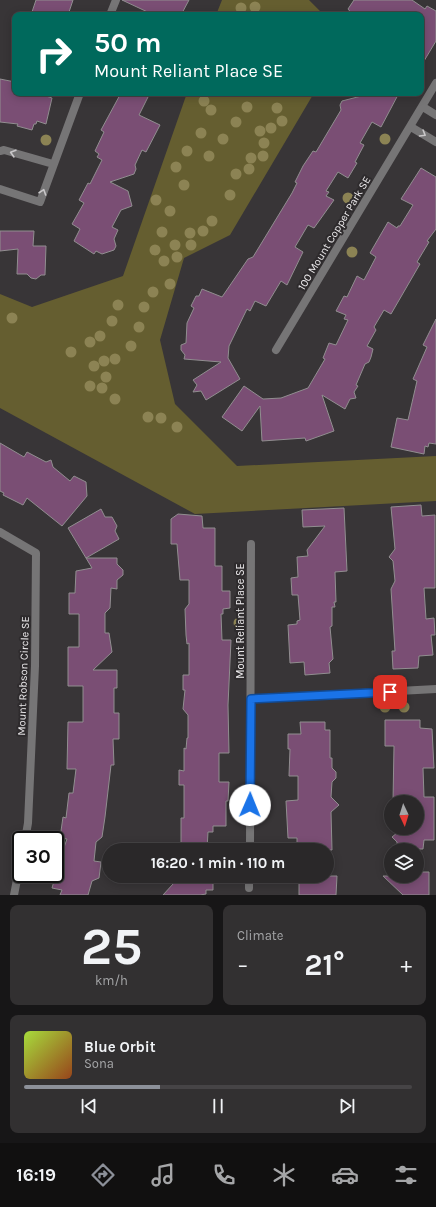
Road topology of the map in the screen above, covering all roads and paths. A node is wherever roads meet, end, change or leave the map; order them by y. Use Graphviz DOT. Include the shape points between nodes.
graph roads {
  1 [pos="116,0"];
  2 [pos="111,12"];
  3 [pos="436,83"];
  4 [pos="79,96"];
  5 [pos="423,107"];
  6 [pos="436,115"];
  7 [pos="411,127"];
  8 [pos="436,142"];
  9 [pos="0,151"];
  10 [pos="53,164"];
  11 [pos="0,189"];
  12 [pos="276,350"];
  13 [pos="0,532"];
  14 [pos="251,544"];
  15 [pos="436,689"];
  16 [pos="251,699"];
  17 [pos="27,831"];
  18 [pos="250,843"];
  19 [pos="16,883"];
  20 [pos="249,883"];
  21 [pos="249,888"];
  22 [pos="14,895"];
  1 -- 2 [label="street"];
  3 -- 5 [label="street, 100 Mount Copper Park SE"];
  4 -- 10 [label="street"];
  5 -- 6 [label="street"];
  5 -- 7 [label="street, 100 Mount Copper Park SE"];
  7 -- 8 [label="street, one-way"];
  7 -- 12 [label="street, 100 Mount Copper Park SE"];
  10 -- 9 [label="street, one-way"];
  11 -- 10 [label="street, one-way" via="40,202"];
  13 -- 17 [label="street, Mount Robson Circle SE" via="36,553 35,666"];
  14 -- 16 [label="street, Mount Reliant Place SE"];
  15 -- 16 [label="street"];
  16 -- 18 [label="street, Mount Reliant Place SE"];
  19 -- 22 [label="street"];
  20 -- 21 [label="street"];
}
